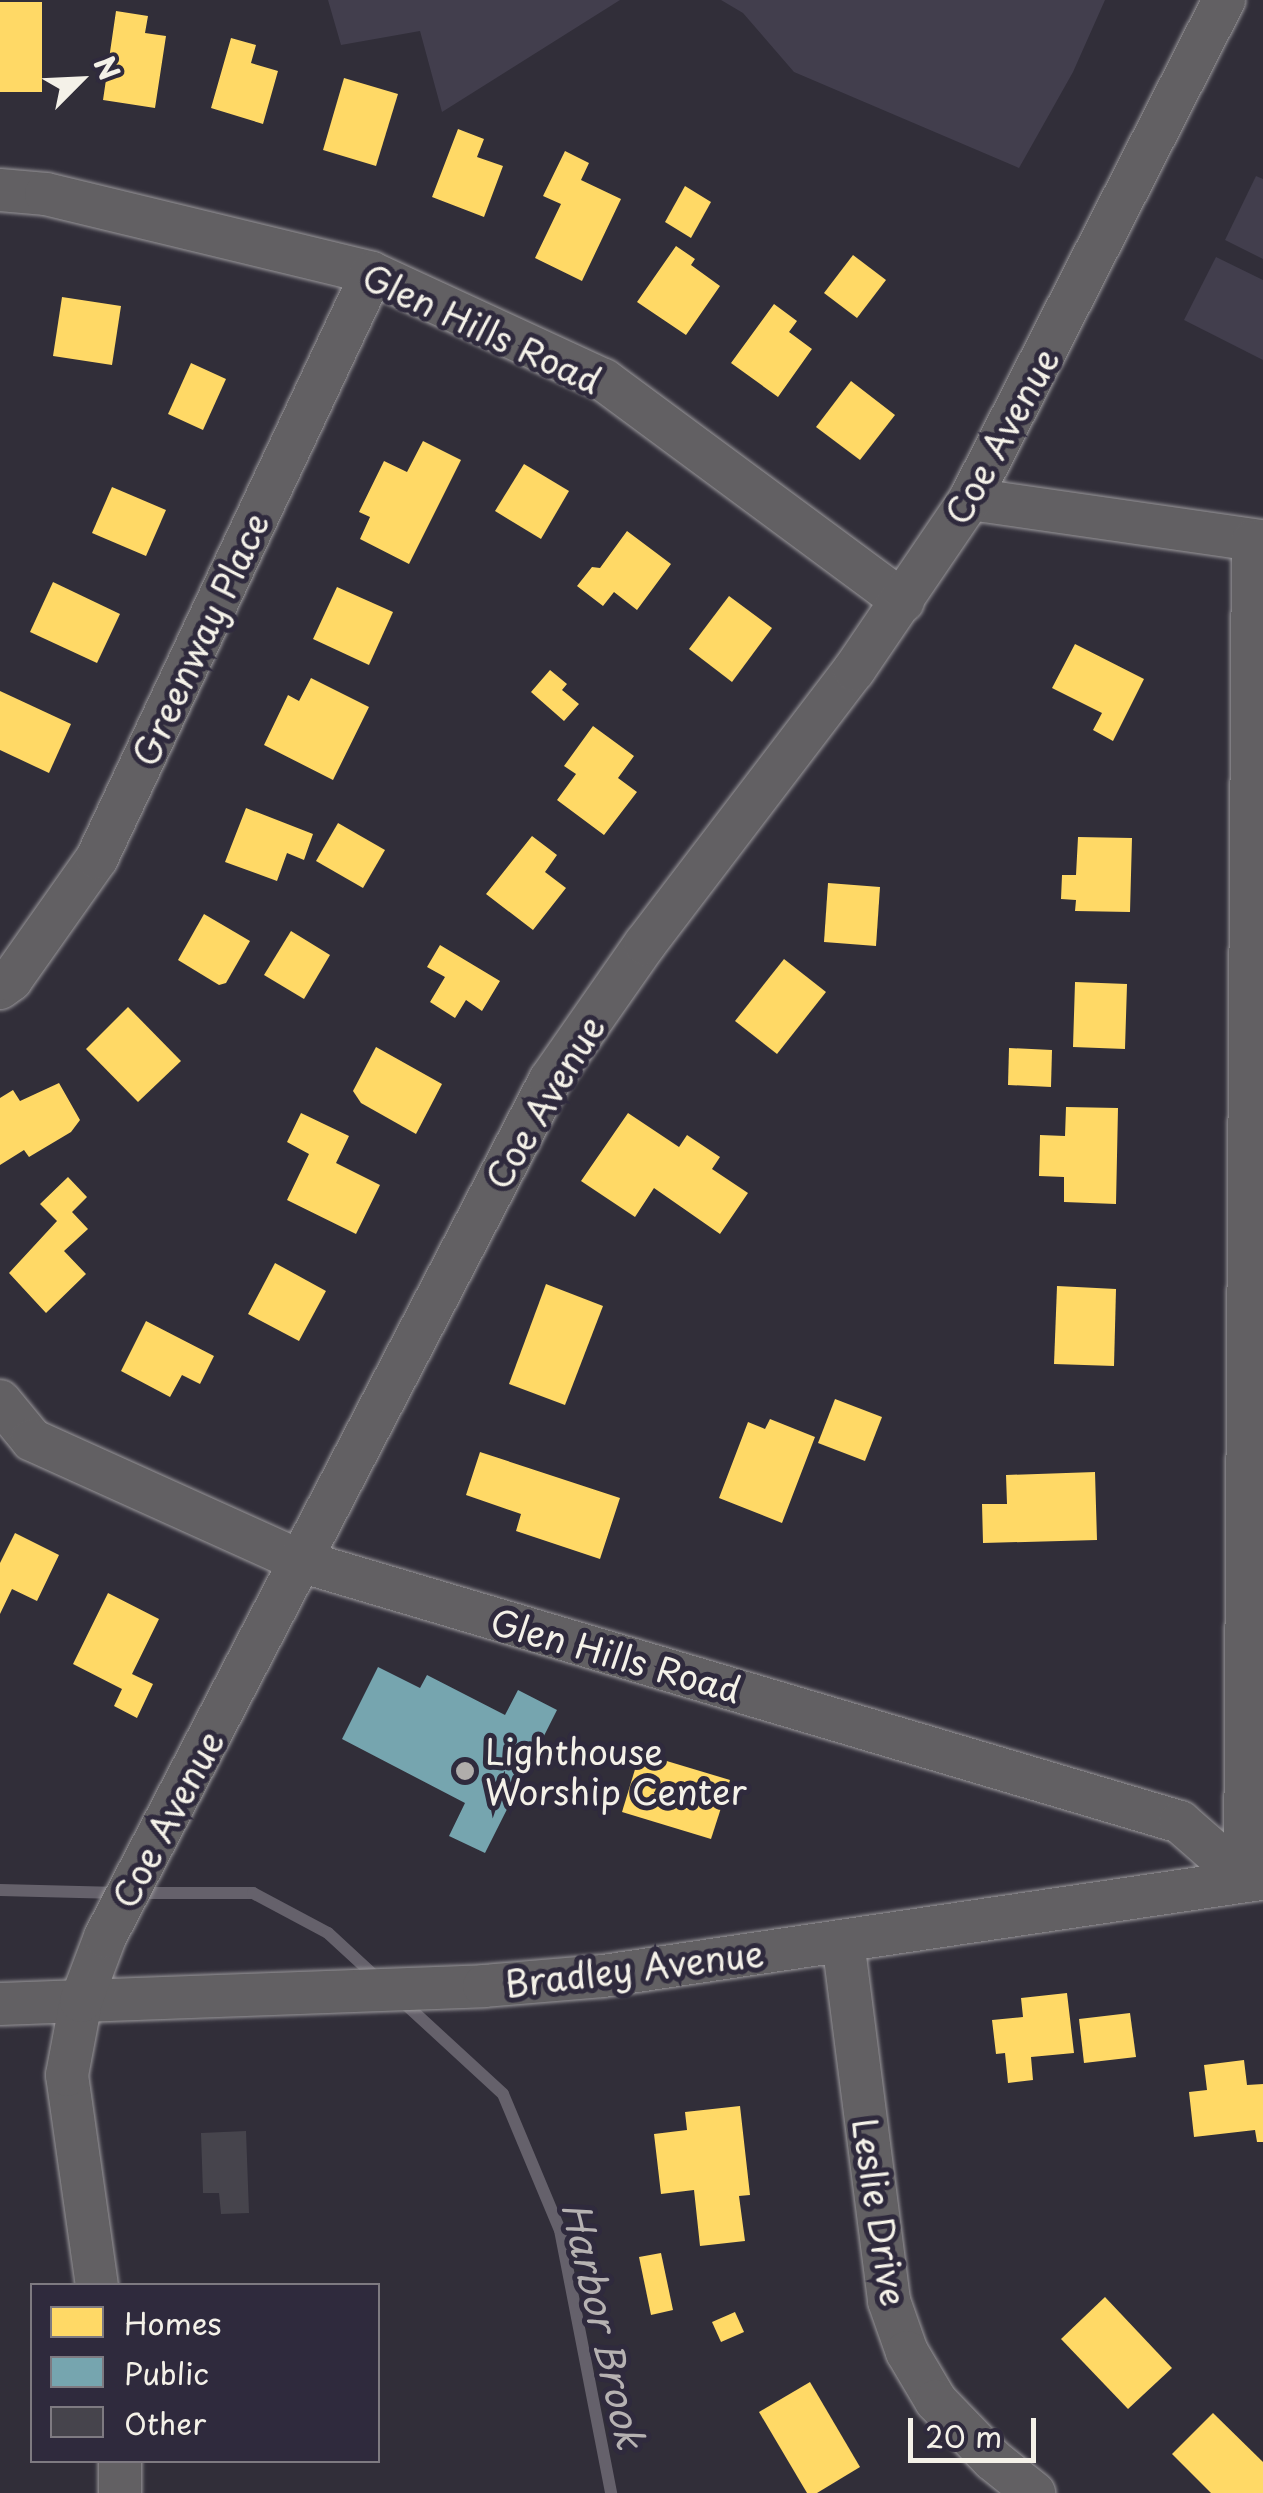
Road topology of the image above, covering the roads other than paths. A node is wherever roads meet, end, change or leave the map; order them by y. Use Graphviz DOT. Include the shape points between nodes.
graph roads {
  1 [pos="1224,0"];
  2 [pos="0,190"];
  3 [pos="372,273"];
  4 [pos="970,499"];
  5 [pos="1258,541"];
  6 [pos="903,602"];
  7 [pos="0,988"];
  8 [pos="0,1401"];
  9 [pos="300,1561"];
  10 [pos="1254,1879"];
  11 [pos="843,1941"];
  12 [pos="81,2002"];
  13 [pos="0,2004"];
  14 [pos="96,2283"];
  15 [pos="120,2463"];
  16 [pos="120,2493"];
  17 [pos="1034,2493"];
  1 -- 4 [label="street, Coe Avenue"];
  2 -- 3 [label="street, Glen Hills Road" via="46,194"];
  3 -- 6 [label="street, Glen Hills Road" via="604,380"];
  3 -- 7 [label="street, Greenway Place" via="97,858"];
  4 -- 5 [label="street"];
  4 -- 6 [label="street, Coe Avenue"];
  5 -- 10 [label="street"];
  6 -- 9 [label="street, Coe Avenue" via="550,1080"];
  8 -- 9 [label="street, Glen Hills Road" via="32,1440"];
  9 -- 10 [label="street, Glen Hills Road" via="1180,1822"];
  9 -- 12 [label="street, Coe Avenue" via="105,1937"];
  10 -- 11 [label="street, Bradley Avenue"];
  11 -- 12 [label="street, Bradley Avenue" via="484,1986"];
  11 -- 17 [label="street, Leslie Drive" via="889,2302 936,2401"];
  12 -- 13 [label="street, Bradley Avenue"];
  12 -- 14 [label="street, Coe Avenue" via="68,2104"];
  15 -- 16 [label="street"];
}
